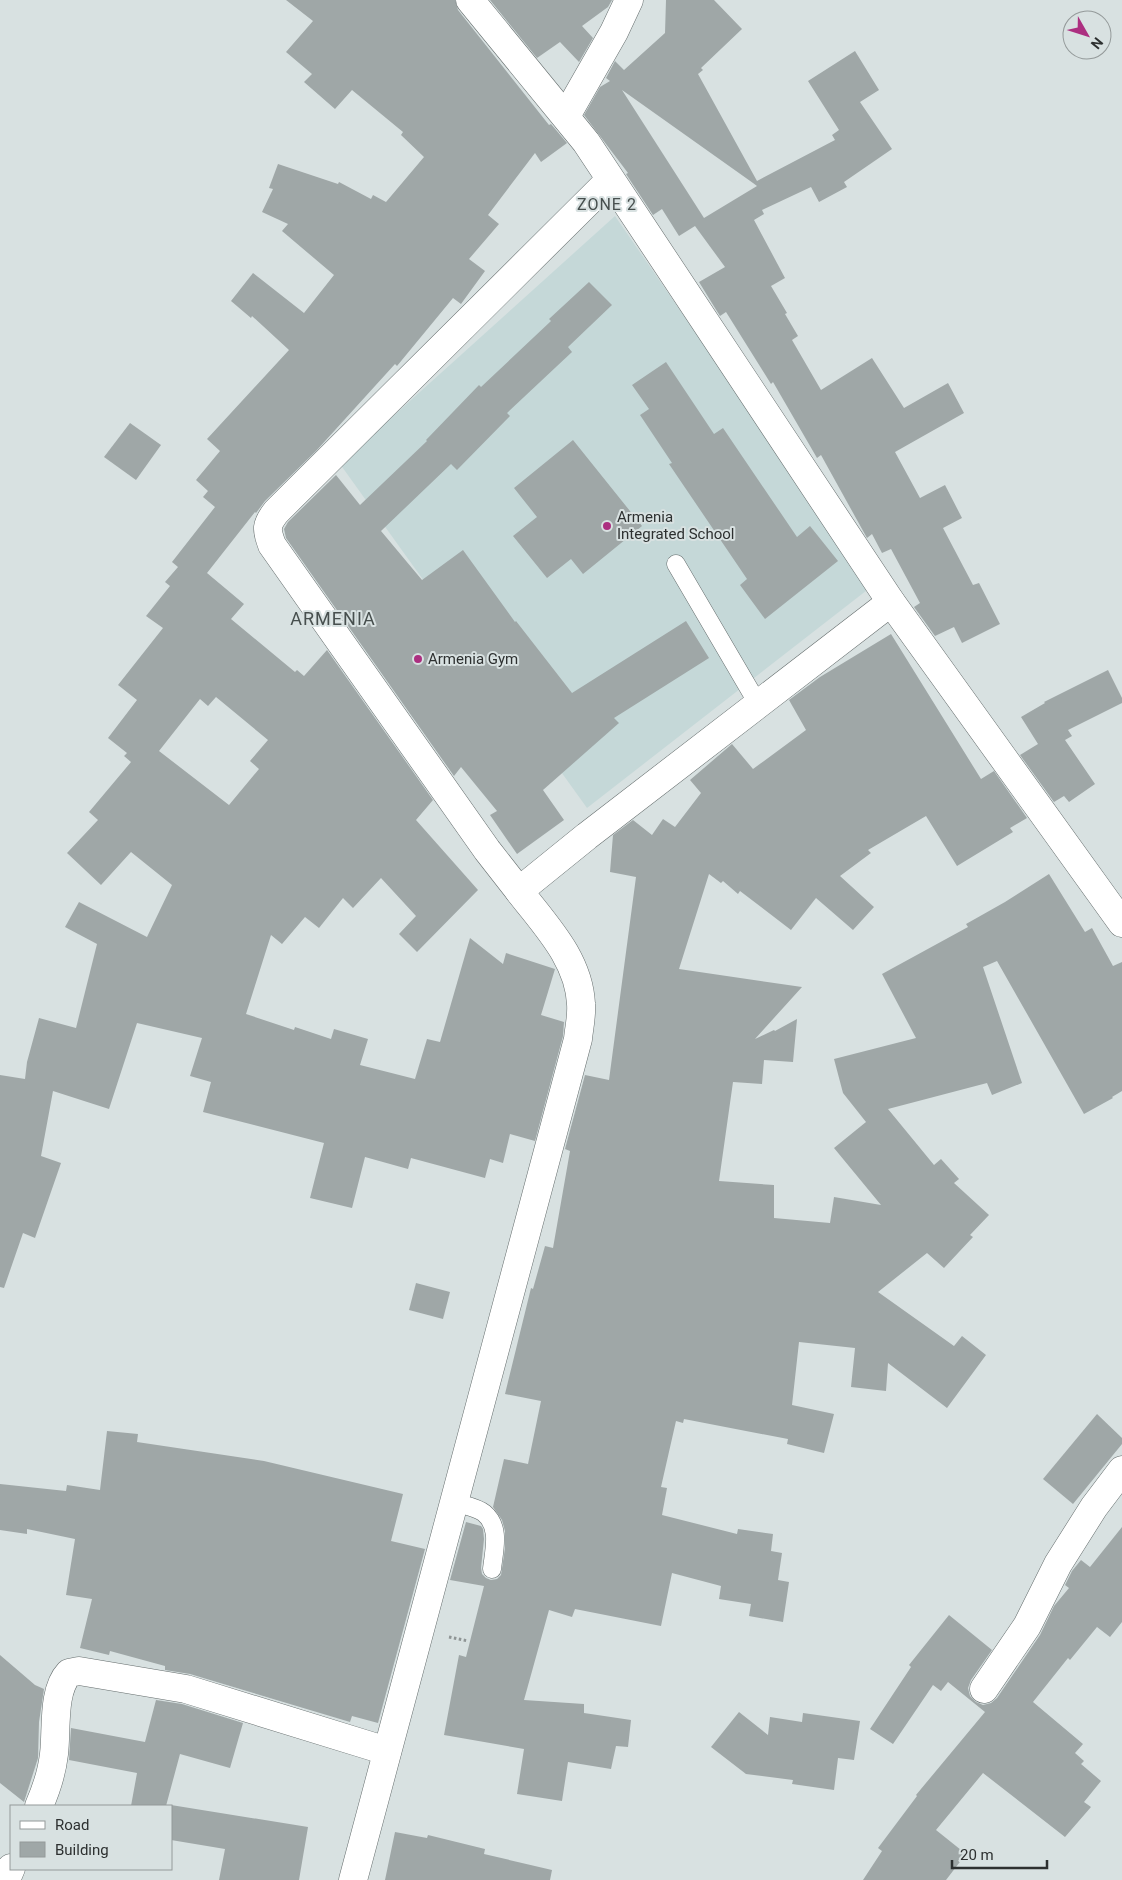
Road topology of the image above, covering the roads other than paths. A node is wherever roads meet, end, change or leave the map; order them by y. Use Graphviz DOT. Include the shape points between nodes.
graph roads {
  1 [pos="470,0"];
  2 [pos="630,0"];
  3 [pos="566,116"];
  4 [pos="610,180"];
  5 [pos="676,564"];
  6 [pos="891,602"];
  7 [pos="758,704"];
  8 [pos="519,891"];
  9 [pos="1122,922"];
  10 [pos="1122,1470"];
  11 [pos="454,1502"];
  12 [pos="492,1569"];
  13 [pos="984,1689"];
  14 [pos="386,1751"];
  15 [pos="39,1805"];
  16 [pos="353,1880"];
  1 -- 3 [label="street"];
  2 -- 3 [label="street"];
  3 -- 4 [label="street"];
  4 -- 6 [label="street"];
  4 -- 8 [label="street" via="276,512 267,531 283,561 486,850"];
  5 -- 7 [label="lane"];
  6 -- 7 [label="street"];
  6 -- 9 [label="street"];
  7 -- 8 [label="street"];
  8 -- 11 [label="street" via="562,946 577,978 581,1005 578,1039"];
  10 -- 13 [label="street" via="1058,1564 1027,1626"];
  11 -- 12 [label="lane" via="484,1513 492,1524 496,1536"];
  11 -- 14 [label="street"];
  14 -- 15 [label="street" via="186,1689 112,1675 69,1672 60,1686 54,1756"];
  14 -- 16 [label="street"];
}
